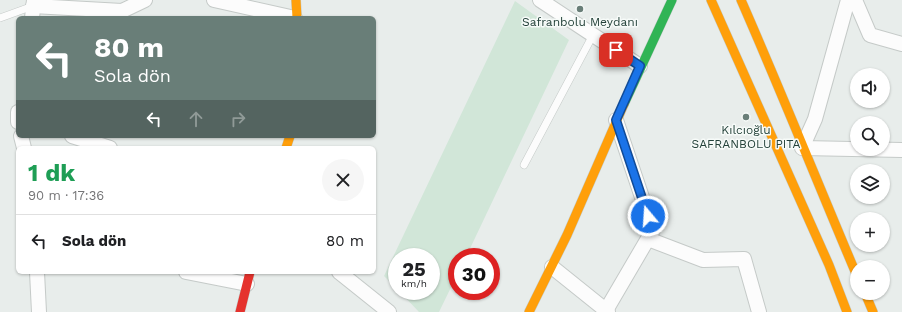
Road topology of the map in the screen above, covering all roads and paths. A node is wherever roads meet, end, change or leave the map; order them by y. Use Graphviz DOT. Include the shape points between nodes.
graph roads {
  1 [pos="145,0"];
  2 [pos="214,0"];
  3 [pos="296,0"];
  4 [pos="540,0"];
  5 [pos="672,0"];
  6 [pos="711,0"];
  7 [pos="741,0"];
  8 [pos="848,0"];
  9 [pos="855,0"];
  10 [pos="33,8"];
  11 [pos="287,16"];
  12 [pos="296,16"];
  13 [pos="0,18"];
  14 [pos="593,35"];
  15 [pos="902,44"];
  16 [pos="640,66"];
  17 [pos="616,120"];
  18 [pos="78,138"];
  19 [pos="104,146"];
  20 [pos="802,148"];
  21 [pos="902,150"];
  22 [pos="524,165"];
  23 [pos="648,239"];
  24 [pos="850,260"];
  25 [pos="552,267"];
  26 [pos="37,274"];
  27 [pos="207,274"];
  28 [pos="342,274"];
  29 [pos="249,278"];
  30 [pos="867,300"];
  31 [pos="606,311"];
  32 [pos="39,312"];
  33 [pos="240,312"];
  34 [pos="389,312"];
  35 [pos="529,312"];
  36 [pos="760,312"];
  37 [pos="847,312"];
  38 [pos="873,312"];
  1 -- 10 [label="street" via="122,12"];
  2 -- 11 [label="street"];
  3 -- 12 [label="street"];
  4 -- 14 [label="street"];
  5 -- 16 [label="street"];
  6 -- 37 [label="street" via="829,265"];
  7 -- 20 [label="street" via="777,82"];
  8 -- 20 [label="street" via="816,119"];
  9 -- 15 [label="street" via="870,35"];
  10 -- 13 [label="lane"];
  14 -- 16 [label="street"];
  14 -- 22 [label="lane"];
  16 -- 17 [label="street"];
  17 -- 23 [label="street" via="653,230"];
  17 -- 25 [label="street"];
  18 -- 19 [label="street"];
  20 -- 21 [label="street"];
  20 -- 24 [label="street"];
  23 -- 31 [label="street"];
  23 -- 36 [label="street" via="703,260 744,259"];
  25 -- 31 [label="street"];
  25 -- 35 [label="street"];
  26 -- 32 [label="street"];
  27 -- 29 [label="street"];
  28 -- 34 [label="street"];
  29 -- 33 [label="street"];
  30 -- 38 [label="street"];
}
